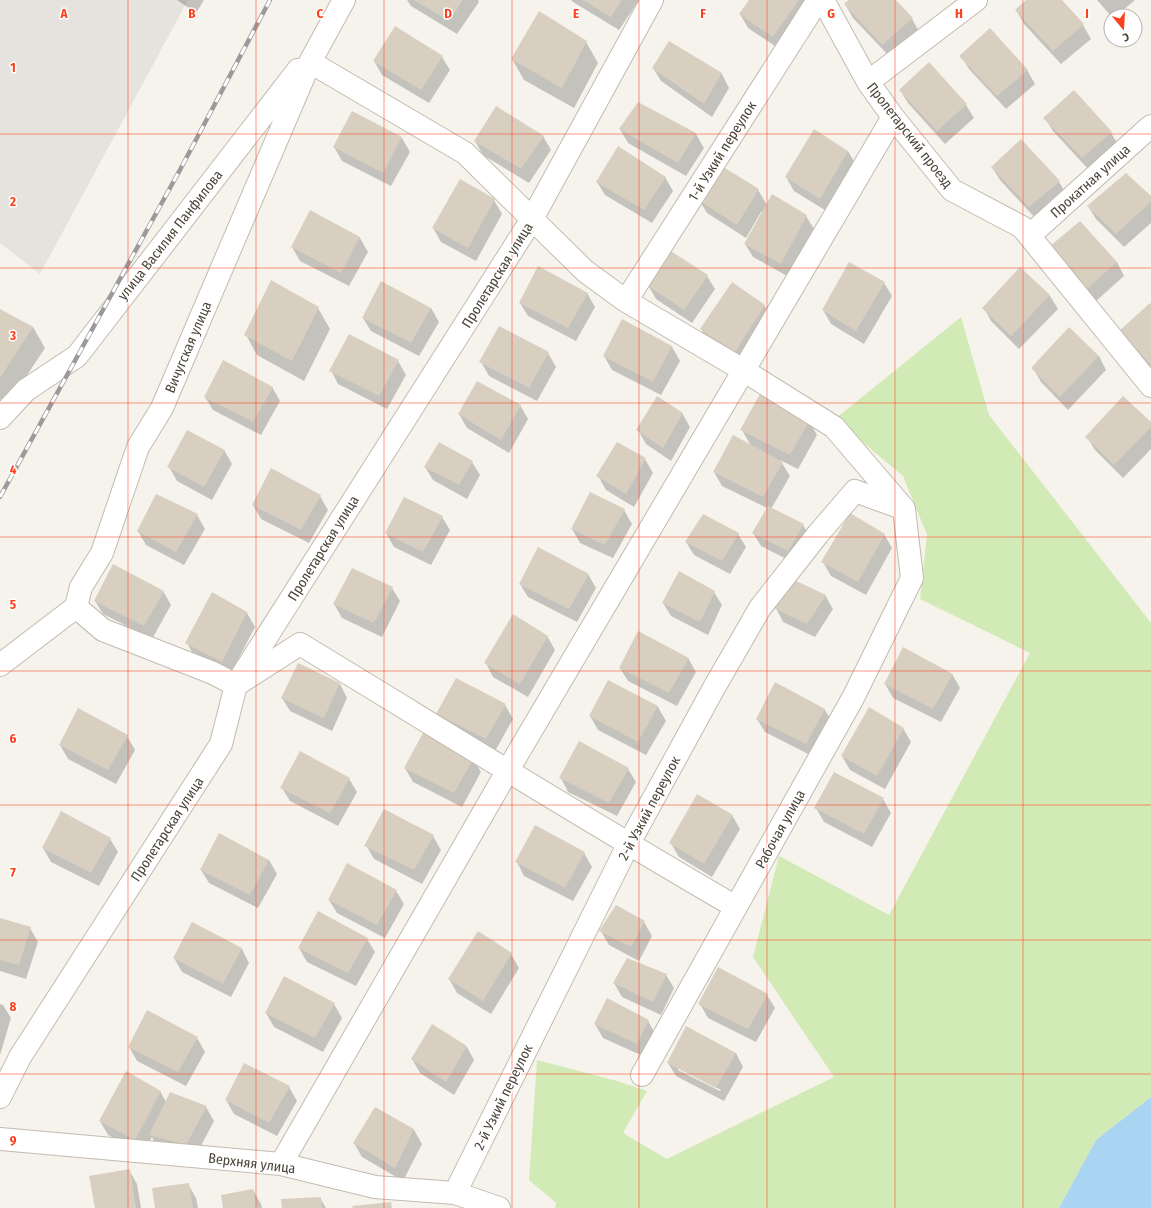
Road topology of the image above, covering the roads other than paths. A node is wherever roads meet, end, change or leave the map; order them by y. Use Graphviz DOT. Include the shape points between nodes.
graph roads {
  1 [pos="344,0"];
  2 [pos="652,0"];
  3 [pos="818,0"];
  4 [pos="823,0"];
  5 [pos="976,0"];
  6 [pos="324,36"];
  7 [pos="310,62"];
  8 [pos="868,82"];
  9 [pos="893,117"];
  10 [pos="1151,126"];
  11 [pos="532,219"];
  12 [pos="1029,236"];
  13 [pos="626,301"];
  14 [pos="743,370"];
  15 [pos="1151,386"];
  16 [pos="0,418"];
  17 [pos="904,509"];
  18 [pos="76,607"];
  19 [pos="0,665"];
  20 [pos="236,685"];
  21 [pos="508,770"];
  22 [pos="628,845"];
  23 [pos="736,907"];
  24 [pos="642,1075"];
  25 [pos="0,1097"];
  26 [pos="0,1139"];
  27 [pos="281,1164"];
  28 [pos="455,1193"];
  29 [pos="499,1208"];
  1 -- 6 [label="street, Вичугская улица"];
  2 -- 11 [label="street, Пролетарская улица"];
  3 -- 13 [label="street, 1-й Узкий переулок"];
  4 -- 8 [label="street, Пролетарский проезд"];
  5 -- 8 [label="street"];
  6 -- 7 [label="street, Вичугская улица"];
  6 -- 16 [label="street, улица Василия Панфилова" via="77,356 26,390"];
  7 -- 11 [label="street" via="464,153"];
  7 -- 18 [label="street, Вичугская улица" via="162,408 138,447 102,553 81,588"];
  8 -- 9 [label="street, Пролетарский проезд"];
  9 -- 12 [label="street, Пролетарский проезд" via="952,190 1022,227"];
  9 -- 14 [label="street"];
  10 -- 12 [label="street, Прокатная улица"];
  11 -- 13 [label="street" via="585,271"];
  11 -- 20 [label="street, Пролетарская улица"];
  12 -- 15 [label="street, Пролетарский проезд"];
  13 -- 14 [label="street"];
  14 -- 17 [label="street" via="834,428"];
  14 -- 21 [label="street"];
  17 -- 22 [label="street, 2-й Узкий переулок" via="855,491 818,534 760,608"];
  17 -- 23 [label="street, Рабочая улица" via="912,578 854,696"];
  18 -- 19 [label="street"];
  18 -- 20 [label="street" via="102,630 213,673"];
  20 -- 21 [label="street" via="300,644"];
  20 -- 25 [label="street, Пролетарская улица" via="222,744 20,1057"];
  21 -- 22 [label="street"];
  21 -- 27 [label="street"];
  22 -- 23 [label="street"];
  22 -- 28 [label="street, 2-й Узкий переулок"];
  23 -- 24 [label="street, Рабочая улица"];
  26 -- 27 [label="street, Верхняя улица"];
  27 -- 28 [label="street, Верхняя улица" via="375,1187"];
  28 -- 29 [label="street, Верхняя улица"];
}
